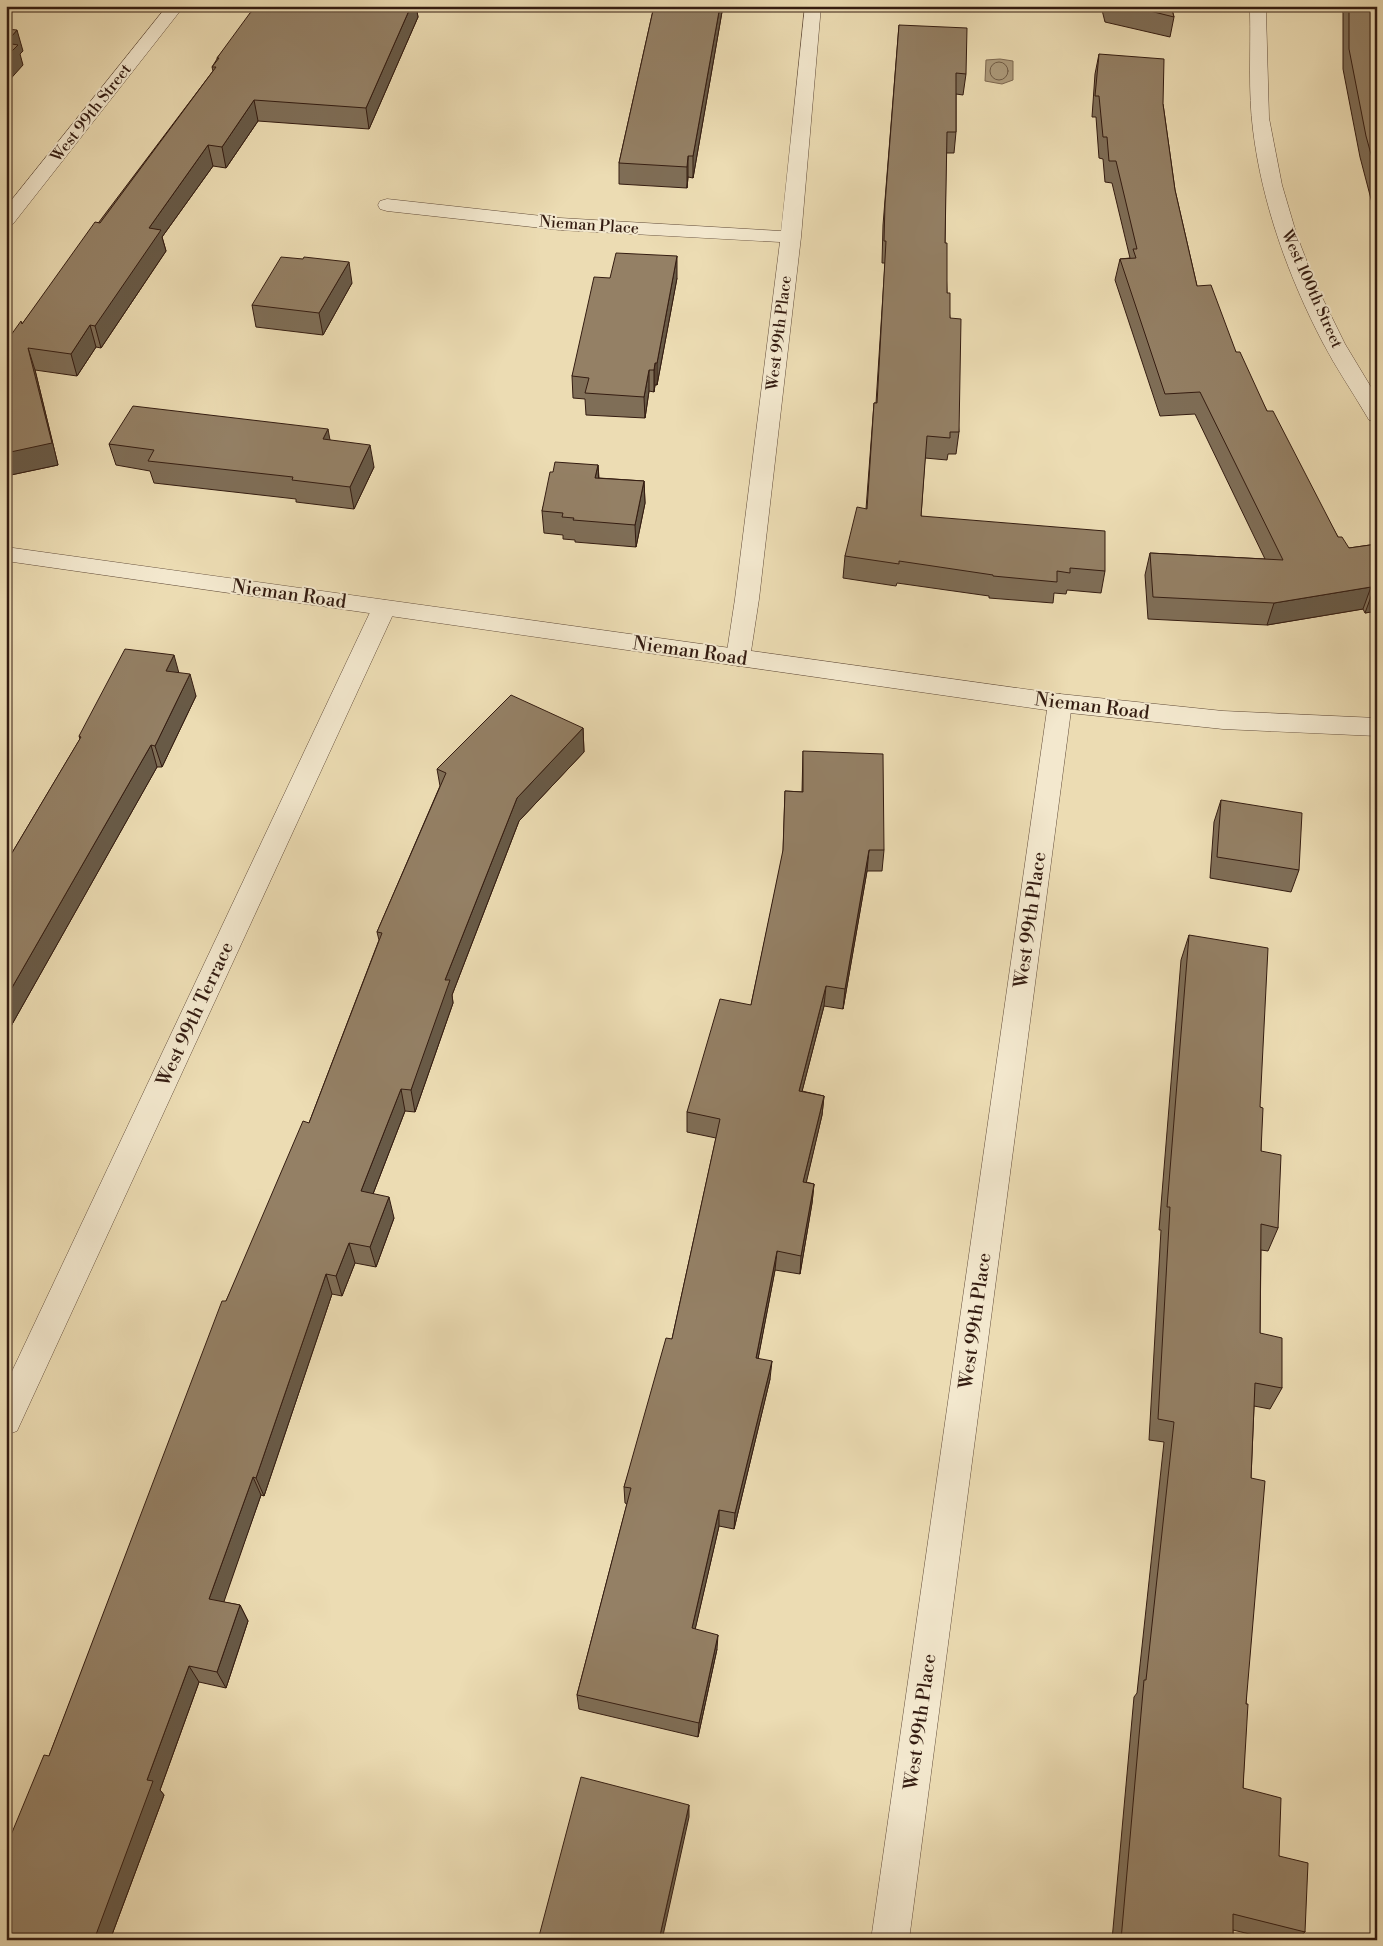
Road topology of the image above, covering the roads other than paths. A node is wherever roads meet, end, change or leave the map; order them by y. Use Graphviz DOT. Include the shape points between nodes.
graph roads {
  1 [pos="176,6"];
  2 [pos="813,6"];
  3 [pos="1256,6"];
  4 [pos="387,205"];
  5 [pos="6,220"];
  6 [pos="791,237"];
  7 [pos="1377,415"];
  8 [pos="6,554"];
  9 [pos="384,608"];
  10 [pos="738,658"];
  11 [pos="1060,703"];
  12 [pos="1377,726"];
  13 [pos="6,1420"];
  14 [pos="890,1940"];
  1 -- 5 [label="street, West 99th Street"];
  2 -- 6 [label="street, West 99th Place"];
  3 -- 7 [label="street, West 100th Street" via="1262,133 1290,245 1329,335"];
  4 -- 6 [label="street, Nieman Place" via="560,224"];
  6 -- 10 [label="street, West 99th Place"];
  8 -- 9 [label="street, Nieman Road"];
  9 -- 10 [label="street, Nieman Road"];
  9 -- 13 [label="street, West 99th Terrace"];
  10 -- 11 [label="street, Nieman Road"];
  11 -- 12 [label="street, Nieman Road" via="1223,720"];
  11 -- 14 [label="street, West 99th Place"];
}
